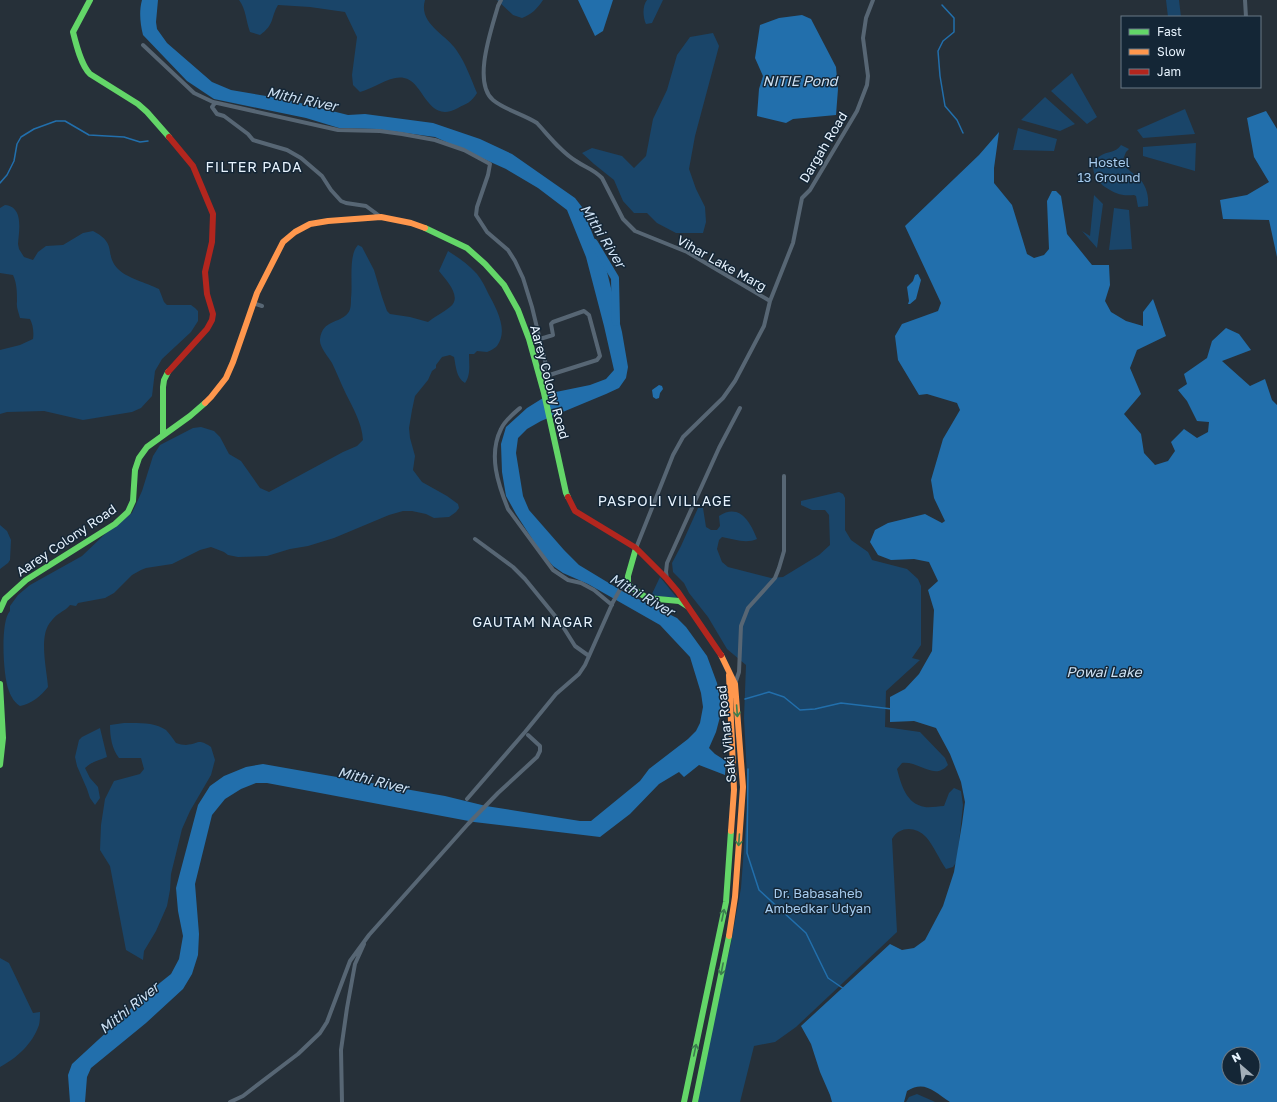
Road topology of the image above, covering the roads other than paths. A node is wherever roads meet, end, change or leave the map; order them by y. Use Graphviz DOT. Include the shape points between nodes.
graph roads {
  1 [pos="90,0"];
  2 [pos="501,0"];
  3 [pos="873,0"];
  4 [pos="1244,0"];
  5 [pos="1246,16"];
  6 [pos="143,45"];
  7 [pos="215,103"];
  8 [pos="381,217"];
  9 [pos="770,301"];
  10 [pos="253,303"];
  11 [pos="262,306"];
  12 [pos="540,339"];
  13 [pos="540,378"];
  14 [pos="520,408"];
  15 [pos="740,408"];
  16 [pos="163,435"];
  17 [pos="784,476"];
  18 [pos="475,539"];
  19 [pos="636,548"];
  20 [pos="628,576"];
  21 [pos="667,579"];
  22 [pos="2,601"];
  23 [pos="612,604"];
  24 [pos="690,607"];
  25 [pos="0,610"];
  26 [pos="589,656"];
  27 [pos="729,673"];
  28 [pos="0,684"];
  29 [pos="732,685"];
  30 [pos="528,735"];
  31 [pos="0,765"];
  32 [pos="733,767"];
  33 [pos="741,767"];
  34 [pos="467,799"];
  35 [pos="733,804"];
  36 [pos="741,804"];
  37 [pos="369,934"];
  38 [pos="692,1067"];
  39 [pos="702,1069"];
  40 [pos="230,1102"];
  41 [pos="342,1102"];
  42 [pos="684,1102"];
  43 [pos="695,1102"];
  1 -- 16 [label="main road" via="74,26 75,41 86,70 138,104 154,119 193,166 213,214 212,242 206,264 205,282 213,314 212,320 163,379"];
  2 -- 9 [label="street, Vihar Lake Marg" via="485,52 483,78 492,99 530,118 575,161 597,173 623,220 635,231 687,252"];
  3 -- 9 [label="street, Dargah Road" via="866,18 864,38 867,85 857,111 810,190 802,198 793,243"];
  4 -- 5 [label="street"];
  6 -- 7 [label="street" via="194,93"];
  7 -- 8 [label="street" via="212,107 217,114 224,116 253,140 287,150 301,158 322,176 341,201 366,206"];
  7 -- 12 [label="street" via="338,130 380,131 435,140 464,150 490,164 476,215 487,232 508,250 515,260 523,278"];
  8 -- 10 [label="main road, Aarey Colony Road" via="310,224 295,232 283,242"];
  8 -- 13 [label="main road, Aarey Colony Road" via="411,223 437,233 467,248 485,264 504,285 518,310 530,340"];
  9 -- 19 [label="street" via="764,326 735,381 722,398 683,437 673,455"];
  10 -- 11 [label="street"];
  10 -- 16 [label="main road, Aarey Colony Road" via="226,378 190,416"];
  12 -- 13 [label="street" via="546,365"];
  12 -- 13 [label="street" via="553,335 553,322 584,311 589,315 600,356 596,360"];
  13 -- 19 [label="main road, Aarey Colony Road" via="566,493 575,511"];
  14 -- 23 [label="street" via="501,428 495,452 494,464 508,509 553,570 568,580 594,590"];
  15 -- 21 [label="street" via="718,448 667,563"];
  16 -- 22 [label="main road, Aarey Colony Road" via="147,447 139,458 135,470 133,501 128,512 115,524 26,580"];
  17 -- 29 [label="street" via="784,551 775,578 748,608 741,626 739,672"];
  18 -- 26 [label="street" via="525,579 560,622 575,646"];
  19 -- 20 [label="main road"];
  19 -- 21 [label="main road, Aarey Colony Road"];
  20 -- 23 [label="street"];
  20 -- 24 [label="main road" via="628,583 632,588 647,598 679,601"];
  21 -- 24 [label="main road, Aarey Colony Road"];
  22 -- 25 [label="main road, Aarey Colony Road"];
  23 -- 26 [label="street"];
  24 -- 27 [label="main road, Aarey Colony Road"];
  26 -- 34 [label="street" via="579,674 556,694"];
  27 -- 29 [label="main road, Saki Vihar Road"];
  28 -- 31 [label="main road" via="3,738"];
  29 -- 32 [label="main road, Saki Vihar Road"];
  29 -- 33 [label="main road, Saki Vihar Road, one-way"];
  30 -- 37 [label="street" via="540,746 537,757 468,824"];
  32 -- 33 [label="main road"];
  32 -- 35 [label="main road, Saki Vihar Road"];
  33 -- 36 [label="main road, Saki Vihar Road"];
  35 -- 36 [label="main road"];
  38 -- 35 [label="main road, Saki Vihar Road, one-way" via="726,902"];
  36 -- 39 [label="main road, Saki Vihar Road, one-way" via="735,897"];
  37 -- 40 [label="street" via="350,960 328,1022 320,1033 298,1054 243,1096"];
  37 -- 41 [label="street" via="355,964 347,1008 341,1050"];
  38 -- 39 [label="main road"];
  38 -- 42 [label="main road, Saki Vihar Road"];
  39 -- 43 [label="main road, Saki Vihar Road"];
}
